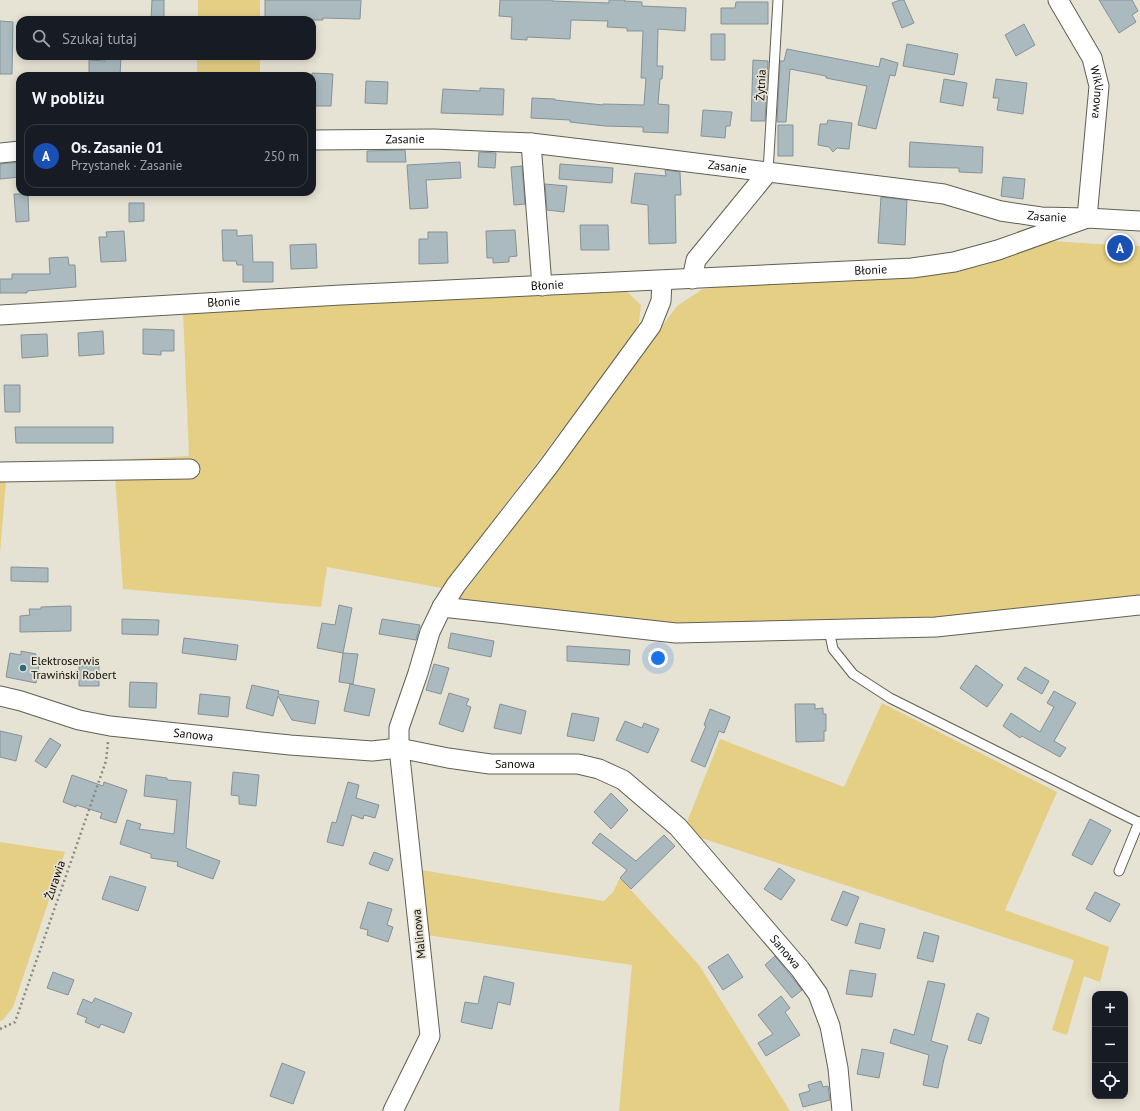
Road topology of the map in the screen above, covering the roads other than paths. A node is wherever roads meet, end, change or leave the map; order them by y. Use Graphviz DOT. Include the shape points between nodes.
graph roads {
  1 [pos="778,0"];
  2 [pos="1058,0"];
  3 [pos="316,140"];
  4 [pos="531,143"];
  5 [pos="16,151"];
  6 [pos="0,153"];
  7 [pos="768,172"];
  8 [pos="1087,218"];
  9 [pos="1140,221"];
  10 [pos="692,279"];
  11 [pos="662,281"];
  12 [pos="542,286"];
  13 [pos="0,315"];
  14 [pos="190,469"];
  15 [pos="0,472"];
  16 [pos="1140,605"];
  17 [pos="442,607"];
  18 [pos="829,630"];
  19 [pos="0,696"];
  20 [pos="399,748"];
  21 [pos="1139,823"];
  22 [pos="1119,871"];
  23 [pos="393,1111"];
  24 [pos="842,1111"];
  1 -- 7 [label="lane, Żytnia"];
  2 -- 8 [label="street, Wiklinowa" via="1092,58 1099,86"];
  3 -- 4 [label="street, Zasanie" via="434,139"];
  4 -- 7 [label="street, Zasanie"];
  4 -- 12 [label="street"];
  5 -- 6 [label="street"];
  7 -- 8 [label="street, Zasanie" via="944,194 1001,211 1041,217"];
  7 -- 10 [label="street" via="696,260"];
  8 -- 9 [label="street, Zasanie"];
  8 -- 10 [label="street, Błonie" via="998,250 954,262 912,268"];
  10 -- 11 [label="street, Błonie"];
  11 -- 12 [label="street, Błonie"];
  11 -- 17 [label="street, Malinowa" via="661,301 651,326"];
  12 -- 13 [label="street, Błonie"];
  14 -- 15 [label="street"];
  16 -- 18 [label="street" via="936,627"];
  17 -- 18 [label="street" via="676,633"];
  17 -- 20 [label="street, Malinowa" via="430,632 400,728"];
  18 -- 21 [label="lane" via="833,649 853,674 890,698"];
  19 -- 20 [label="street, Sanowa" via="78,720 110,726 290,745 372,751"];
  20 -- 23 [label="street, Malinowa" via="430,1036"];
  20 -- 24 [label="street, Sanowa" via="490,764 578,764 599,769 623,780 644,796 678,827 800,969 818,994 830,1026 838,1068"];
  21 -- 22 [label="lane"];
}
